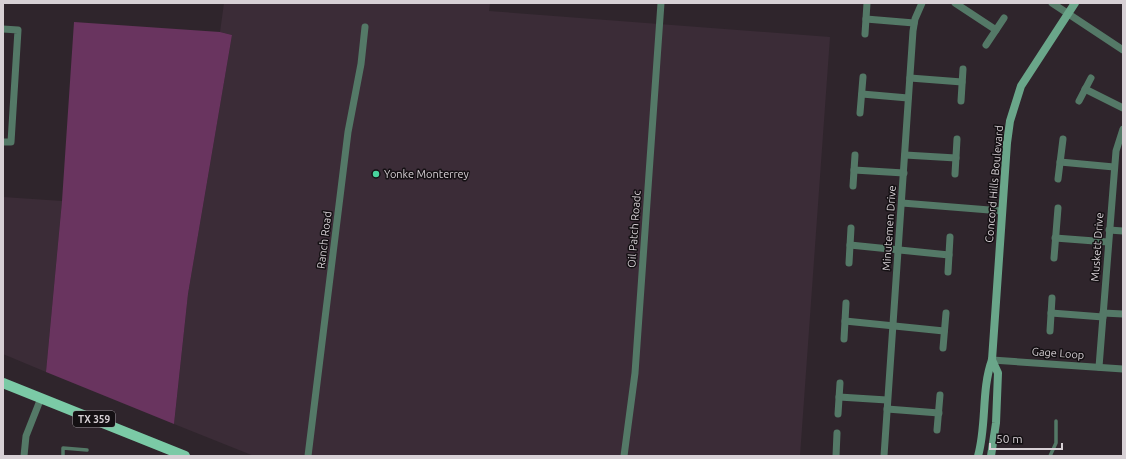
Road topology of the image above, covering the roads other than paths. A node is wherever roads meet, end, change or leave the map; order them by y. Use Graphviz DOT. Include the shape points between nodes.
graph roads {
  1 [pos="661,3"];
  2 [pos="867,3"];
  3 [pos="922,3"];
  4 [pos="955,3"];
  5 [pos="1052,3"];
  6 [pos="1075,3"];
  7 [pos="1068,13"];
  8 [pos="1004,18"];
  9 [pos="866,19"];
  10 [pos="914,23"];
  11 [pos="365,27"];
  12 [pos="3,29"];
  13 [pos="996,30"];
  14 [pos="865,34"];
  15 [pos="986,45"];
  16 [pos="1123,50"];
  17 [pos="963,69"];
  18 [pos="863,77"];
  19 [pos="910,78"];
  20 [pos="1091,78"];
  21 [pos="962,82"];
  22 [pos="1085,89"];
  23 [pos="862,94"];
  24 [pos="908,98"];
  25 [pos="960,101"];
  26 [pos="1079,101"];
  27 [pos="1123,108"];
  28 [pos="860,113"];
  29 [pos="1123,129"];
  30 [pos="957,139"];
  31 [pos="1063,139"];
  32 [pos="3,142"];
  33 [pos="905,154"];
  34 [pos="855,155"];
  35 [pos="956,158"];
  36 [pos="1060,162"];
  37 [pos="1114,167"];
  38 [pos="854,170"];
  39 [pos="904,173"];
  40 [pos="955,174"];
  41 [pos="1058,179"];
  42 [pos="853,186"];
  43 [pos="902,202"];
  44 [pos="1058,208"];
  45 [pos="1002,211"];
  46 [pos="852,228"];
  47 [pos="1109,230"];
  48 [pos="1123,231"];
  49 [pos="950,237"];
  50 [pos="1056,238"];
  51 [pos="1108,242"];
  52 [pos="850,245"];
  53 [pos="898,249"];
  54 [pos="949,255"];
  55 [pos="1054,258"];
  56 [pos="849,263"];
  57 [pos="948,272"];
  58 [pos="1052,298"];
  59 [pos="846,303"];
  60 [pos="946,313"];
  61 [pos="1051,313"];
  62 [pos="1123,314"];
  63 [pos="1103,315"];
  64 [pos="845,321"];
  65 [pos="893,327"];
  66 [pos="944,331"];
  67 [pos="1050,331"];
  68 [pos="844,339"];
  69 [pos="943,348"];
  70 [pos="992,360"];
  71 [pos="1099,367"];
  72 [pos="1123,369"];
  73 [pos="3,383"];
  74 [pos="840,383"];
  75 [pos="940,394"];
  76 [pos="839,396"];
  77 [pos="41,398"];
  78 [pos="887,400"];
  79 [pos="887,409"];
  80 [pos="939,413"];
  81 [pos="838,414"];
  82 [pos="1056,421"];
  83 [pos="937,430"];
  84 [pos="837,433"];
  85 [pos="87,450"];
  86 [pos="24,456"];
  87 [pos="63,456"];
  88 [pos="184,456"];
  89 [pos="308,456"];
  90 [pos="624,456"];
  91 [pos="836,456"];
  92 [pos="884,456"];
  93 [pos="978,456"];
  94 [pos="991,456"];
  95 [pos="1050,456"];
  1 -- 90 [label="street, Oil Patch Roadc" via="635,373"];
  2 -- 9 [label="street"];
  3 -- 10 [label="street, Minutemen Drive"];
  4 -- 13 [label="street"];
  5 -- 7 [label="street"];
  6 -- 7 [label="street, Concord Hills Boulevard"];
  7 -- 16 [label="street"];
  7 -- 45 [label="street, Concord Hills Boulevard" via="1021,86 1014,104 1007,143"];
  8 -- 13 [label="street"];
  9 -- 10 [label="street"];
  9 -- 14 [label="street"];
  10 -- 19 [label="street, Minutemen Drive"];
  11 -- 89 [label="street, Ranch Road" via="362,64 348,132"];
  12 -- 32 [label="street" via="18,30 11,142"];
  13 -- 15 [label="street"];
  17 -- 21 [label="street"];
  18 -- 23 [label="street"];
  19 -- 21 [label="street"];
  19 -- 24 [label="street, Minutemen Drive"];
  20 -- 22 [label="street"];
  21 -- 25 [label="street"];
  22 -- 26 [label="street"];
  22 -- 27 [label="street"];
  23 -- 24 [label="street"];
  23 -- 28 [label="street"];
  24 -- 33 [label="street, Minutemen Drive"];
  29 -- 37 [label="street, Muskett Drive"];
  30 -- 35 [label="street"];
  31 -- 36 [label="street"];
  33 -- 35 [label="street"];
  33 -- 39 [label="street, Minutemen Drive"];
  34 -- 38 [label="street"];
  35 -- 40 [label="street"];
  36 -- 37 [label="street"];
  36 -- 41 [label="street"];
  37 -- 47 [label="street, Muskett Drive"];
  38 -- 39 [label="street"];
  38 -- 42 [label="street"];
  39 -- 43 [label="street, Minutemen Drive"];
  43 -- 45 [label="street"];
  43 -- 53 [label="street, Minutemen Drive"];
  44 -- 50 [label="street"];
  45 -- 70 [label="street, Concord Hills Boulevard"];
  46 -- 52 [label="street"];
  47 -- 48 [label="street"];
  47 -- 51 [label="street, Muskett Drive"];
  49 -- 54 [label="street"];
  50 -- 51 [label="street"];
  50 -- 55 [label="street"];
  51 -- 63 [label="street, Muskett Drive"];
  52 -- 53 [label="street"];
  52 -- 56 [label="street"];
  53 -- 54 [label="street"];
  53 -- 65 [label="street, Minutemen Drive"];
  54 -- 57 [label="street"];
  58 -- 61 [label="street"];
  59 -- 64 [label="street"];
  60 -- 66 [label="street"];
  61 -- 63 [label="street"];
  61 -- 67 [label="street"];
  62 -- 63 [label="street"];
  63 -- 71 [label="street, Muskett Drive"];
  64 -- 65 [label="street"];
  64 -- 68 [label="street"];
  65 -- 66 [label="street"];
  65 -- 78 [label="street, Minutemen Drive"];
  66 -- 69 [label="street"];
  70 -- 71 [label="street, Gage Loop"];
  70 -- 93 [label="street, Concord Hills Boulevard" via="988,373 983,436"];
  70 -- 94 [label="street, Concord Hills Boulevard" via="998,373 996,423"];
  71 -- 72 [label="street, Gage Loop"];
  73 -- 77 [label="main road, TX 359"];
  74 -- 76 [label="street"];
  75 -- 80 [label="street"];
  76 -- 78 [label="street"];
  76 -- 81 [label="street"];
  77 -- 86 [label="street" via="26,436"];
  77 -- 88 [label="main road, TX 359"];
  78 -- 79 [label="street, Minutemen Drive"];
  79 -- 80 [label="street"];
  79 -- 92 [label="street, Minutemen Drive"];
  80 -- 83 [label="street"];
  82 -- 95 [label="lane" via="1056,443"];
  84 -- 91 [label="street"];
  85 -- 87 [label="lane" via="63,448"];
}
